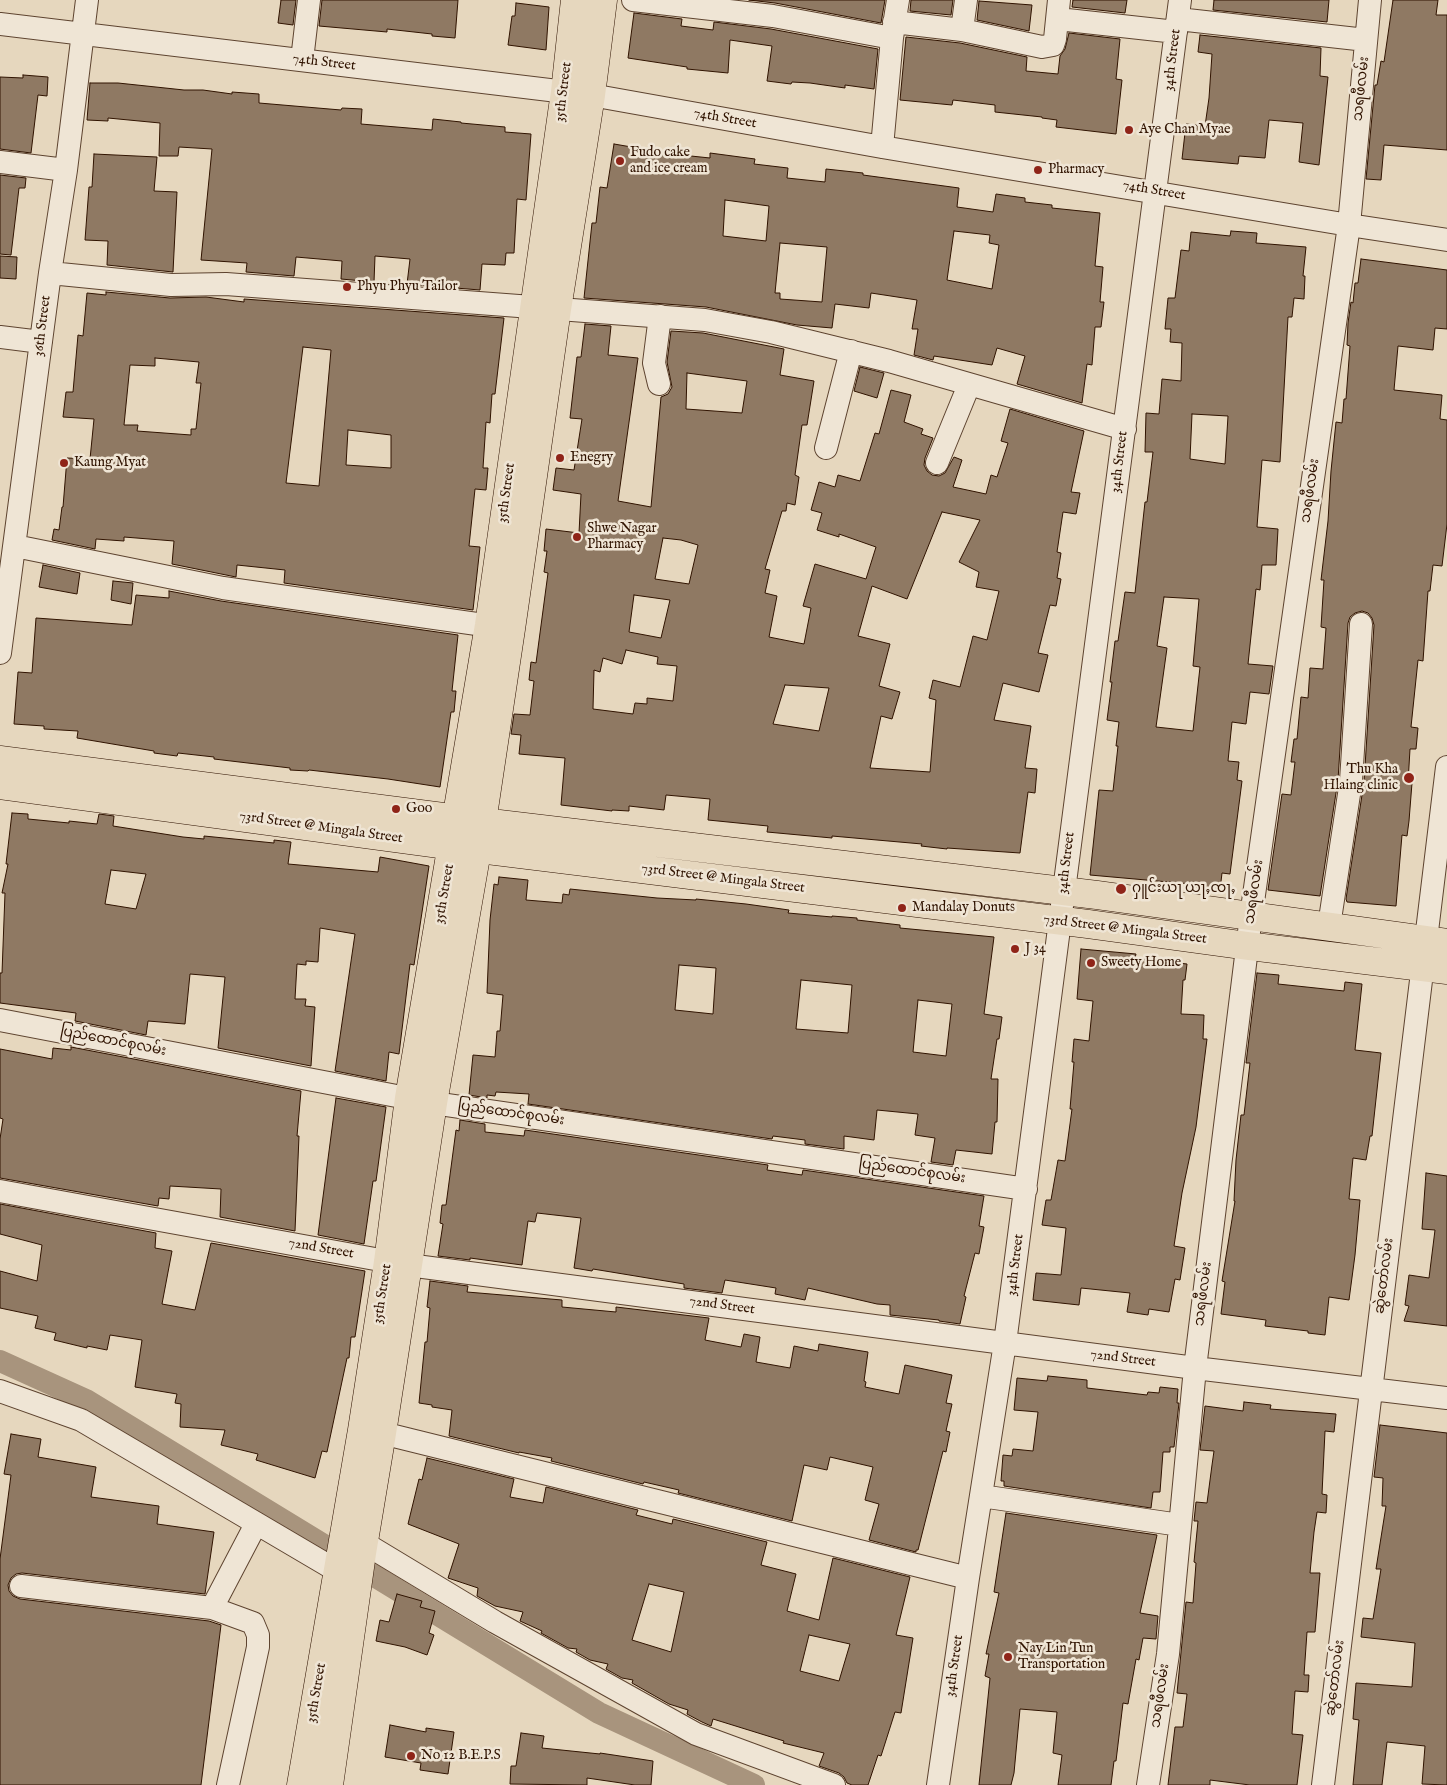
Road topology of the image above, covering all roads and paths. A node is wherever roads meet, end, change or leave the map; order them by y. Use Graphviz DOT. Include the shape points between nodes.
graph roads {
  1 [pos="87,0"];
  2 [pos="309,0"];
  3 [pos="575,0"];
  4 [pos="603,0"];
  5 [pos="632,0"];
  6 [pos="898,0"];
  7 [pos="966,0"];
  8 [pos="1370,0"];
  9 [pos="1059,9"];
  10 [pos="1178,17"];
  11 [pos="0,24"];
  12 [pos="893,30"];
  13 [pos="962,30"];
  14 [pos="83,34"];
  15 [pos="1366,40"];
  16 [pos="302,60"];
  17 [pos="578,93"];
  18 [pos="882,147"];
  19 [pos="0,162"];
  20 [pos="66,170"];
  21 [pos="1155,191"];
  22 [pos="1348,225"];
  23 [pos="1447,240"];
  24 [pos="50,273"];
  25 [pos="545,308"];
  26 [pos="660,316"];
  27 [pos="0,337"];
  28 [pos="41,342"];
  29 [pos="851,351"];
  30 [pos="659,384"];
  31 [pos="969,385"];
  32 [pos="1124,429"];
  33 [pos="826,448"];
  34 [pos="937,463"];
  35 [pos="14,546"];
  36 [pos="1361,624"];
  37 [pos="500,627"];
  38 [pos="0,653"];
  39 [pos="0,760"];
  40 [pos="1447,767"];
  41 [pos="0,785"];
  42 [pos="470,821"];
  43 [pos="465,848"];
  44 [pos="1064,892"];
  45 [pos="1252,916"];
  46 [pos="1060,921"];
  47 [pos="1329,926"];
  48 [pos="1248,946"];
  49 [pos="1436,955"];
  50 [pos="0,1020"];
  51 [pos="421,1101"];
  52 [pos="1026,1189"];
  53 [pos="0,1191"];
  54 [pos="398,1263"];
  55 [pos="1005,1344"];
  56 [pos="1195,1368"];
  57 [pos="1372,1389"];
  58 [pos="0,1391"];
  59 [pos="1447,1398"];
  60 [pos="382,1434"];
  61 [pos="981,1496"];
  62 [pos="256,1524"];
  63 [pos="1180,1525"];
  64 [pos="351,1559"];
  65 [pos="968,1578"];
  66 [pos="21,1586"];
  67 [pos="212,1608"];
  68 [pos="326,1715"];
  69 [pos="228,1785"];
  70 [pos="301,1785"];
  71 [pos="329,1785"];
  72 [pos="834,1785"];
  73 [pos="938,1785"];
  74 [pos="1148,1785"];
  75 [pos="1323,1785"];
  1 -- 14 [label="street, 36th Street"];
  2 -- 16 [label="street"];
  3 -- 17 [label="main road, 35th Street"];
  4 -- 17 [label="main road, 35th Street"];
  5 -- 12 [label="street"];
  6 -- 12 [label="street"];
  7 -- 13 [label="street"];
  8 -- 15 [label="street, သရဖီလမ်း"];
  9 -- 10 [label="street"];
  9 -- 13 [label="street" via="1056,39 1052,45 1042,47"];
  10 -- 15 [label="street"];
  10 -- 21 [label="street, 34th Street"];
  11 -- 14 [label="street, 74th Street"];
  12 -- 13 [label="street"];
  12 -- 18 [label="street"];
  14 -- 16 [label="street, 74th Street"];
  14 -- 20 [label="street, 36th Street"];
  15 -- 22 [label="street, သရဖီလမ်း"];
  16 -- 17 [label="street, 74th Street"];
  17 -- 18 [label="street, 74th Street"];
  17 -- 25 [label="main road, 35th Street"];
  18 -- 21 [label="street, 74th Street"];
  19 -- 20 [label="street"];
  20 -- 24 [label="street, 36th Street"];
  21 -- 22 [label="street, 74th Street"];
  21 -- 32 [label="street, 34th Street"];
  22 -- 23 [label="street, 74th Street"];
  22 -- 45 [label="street, သရဖီလမ်း"];
  24 -- 25 [label="street" via="171,285 226,284"];
  24 -- 28 [label="street, 36th Street"];
  25 -- 26 [label="street"];
  25 -- 37 [label="main road, 35th Street"];
  26 -- 29 [label="street" via="771,332"];
  26 -- 30 [label="street" via="654,363"];
  27 -- 28 [label="street"];
  28 -- 35 [label="street, 36th Street"];
  29 -- 31 [label="street"];
  29 -- 33 [label="street"];
  31 -- 32 [label="street"];
  31 -- 34 [label="street"];
  32 -- 44 [label="street, 34th Street"];
  35 -- 37 [label="street" via="223,588"];
  35 -- 38 [label="street, 36th Street"];
  36 -- 47 [label="street" via="1351,781"];
  37 -- 42 [label="main road, 35th Street"];
  39 -- 42 [label="main road, 73rd Street @ Mingala Street"];
  40 -- 49 [label="street, ဆွဲတော်လမ်း"];
  41 -- 43 [label="main road, 73rd Street @ Mingala Street"];
  42 -- 43 [label="main road, 35th Street"];
  42 -- 44 [label="main road, 73rd Street @ Mingala Street"];
  43 -- 46 [label="main road, 73rd Street @ Mingala Street"];
  43 -- 51 [label="main road, 35th Street"];
  44 -- 45 [label="main road, 73rd Street @ Mingala Street"];
  44 -- 46 [label="street, 34th Street"];
  45 -- 47 [label="main road, 73rd Street @ Mingala Street"];
  45 -- 48 [label="street, သရဖီလမ်း"];
  46 -- 48 [label="main road, 73rd Street @ Mingala Street"];
  46 -- 52 [label="street, 34th Street"];
  47 -- 49 [label="main road, 73rd Street @ Mingala Street"];
  48 -- 49 [label="main road, 73rd Street @ Mingala Street"];
  48 -- 56 [label="street, သရဖီလမ်း"];
  49 -- 57 [label="street, ဆွဲတော်လမ်း"];
  50 -- 51 [label="street, ပြည်ထောင်စုလမ်း"];
  51 -- 52 [label="street, ပြည်ထောင်စုလမ်း"];
  51 -- 54 [label="main road, 35th Street"];
  52 -- 55 [label="street, 34th Street"];
  53 -- 54 [label="street, 72nd Street"];
  54 -- 55 [label="street, 72nd Street"];
  54 -- 60 [label="main road, 35th Street"];
  54 -- 64 [label="main road, 35th Street"];
  55 -- 56 [label="street, 72nd Street"];
  55 -- 61 [label="street, 34th Street"];
  56 -- 57 [label="street, 72nd Street"];
  56 -- 63 [label="street, သရဖီလမ်း"];
  57 -- 59 [label="street, 72nd Street"];
  57 -- 75 [label="street, ဆွဲတော်လမ်း"];
  58 -- 62 [label="street" via="81,1420"];
  60 -- 64 [label="main road, 35th Street"];
  60 -- 65 [label="street"];
  61 -- 63 [label="street"];
  61 -- 65 [label="street, 34th Street"];
  62 -- 64 [label="street"];
  62 -- 67 [label="street"];
  63 -- 74 [label="street, သရဖီလမ်း" via="1168,1654"];
  64 -- 68 [label="main road, 35th Street"];
  64 -- 72 [label="street" via="495,1622 696,1734"];
  65 -- 73 [label="street, 34th Street"];
  66 -- 67 [label="street"];
  67 -- 69 [label="street" via="254,1624 258,1635"];
  68 -- 70 [label="main road, 35th Street"];
  68 -- 71 [label="main road, 35th Street"];
}
